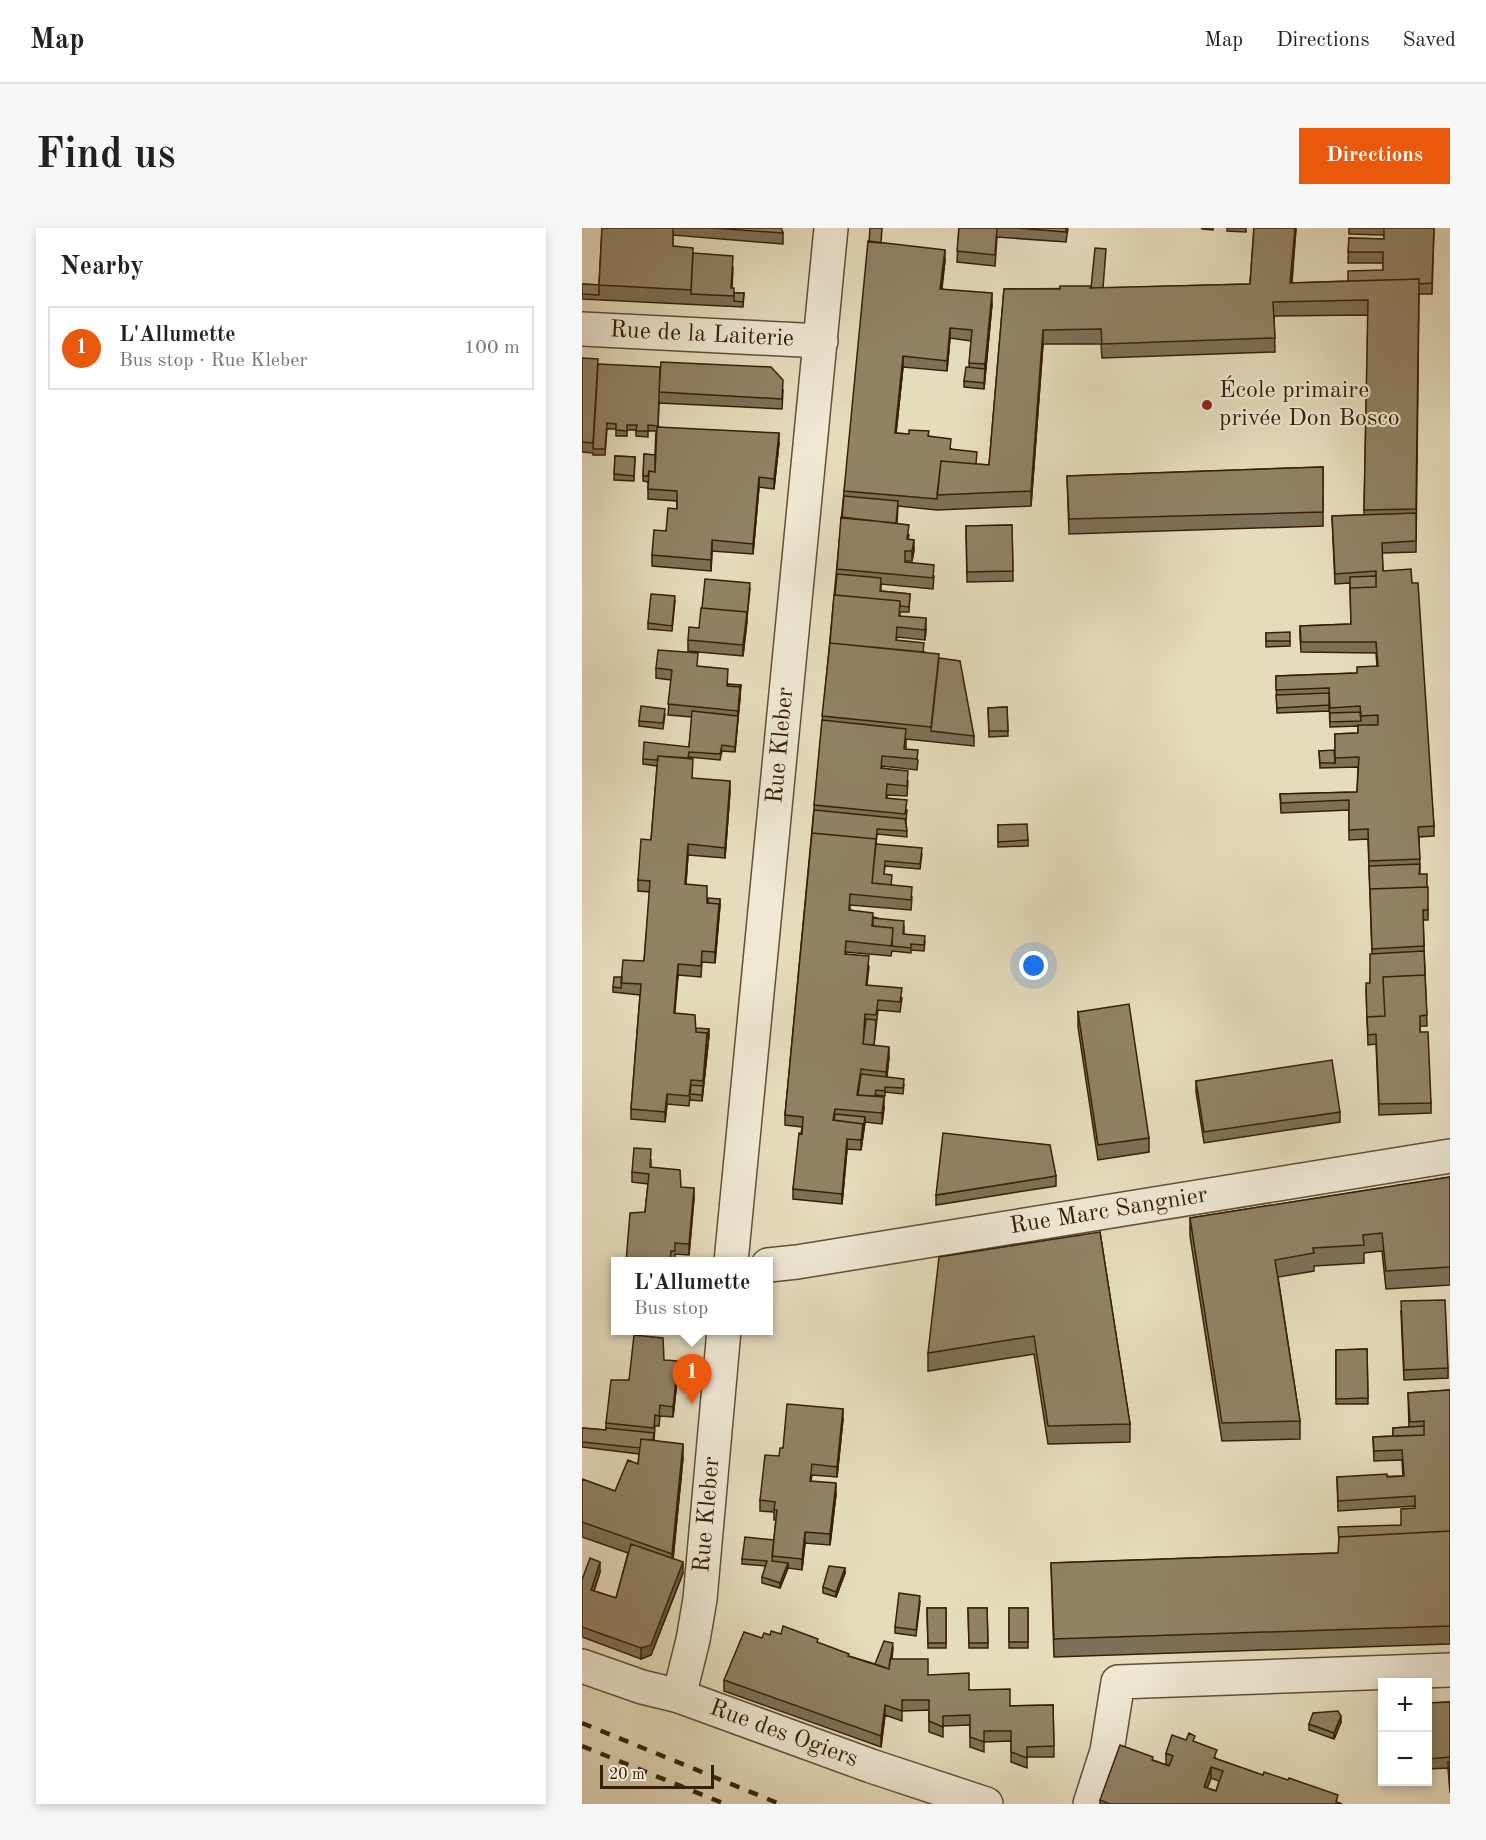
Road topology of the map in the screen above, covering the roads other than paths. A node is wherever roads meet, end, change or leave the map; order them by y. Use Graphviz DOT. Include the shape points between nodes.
graph roads {
  1 [pos="831,228"];
  2 [pos="582,329"];
  3 [pos="821,340"];
  4 [pos="1450,1156"];
  5 [pos="731,1257"];
  6 [pos="773,1264"];
  7 [pos="724,1335"];
  8 [pos="582,1666"];
  9 [pos="1450,1670"];
  10 [pos="679,1696"];
  11 [pos="986,1804"];
  12 [pos="1090,1804"];
  1 -- 3 [label="street, Rue Kleber"];
  2 -- 3 [label="street, Rue de la Laiterie"];
  3 -- 5 [label="street, Rue Kleber"];
  4 -- 6 [label="street, Rue Marc Sangnier"];
  7 -- 10 [label="street, Rue Kleber" via="700,1599"];
  8 -- 10 [label="street, Rue des Ogiers"];
  9 -- 12 [label="street" via="1118,1682 1107,1751"];
  10 -- 11 [label="street, Rue des Ogiers"];
}
